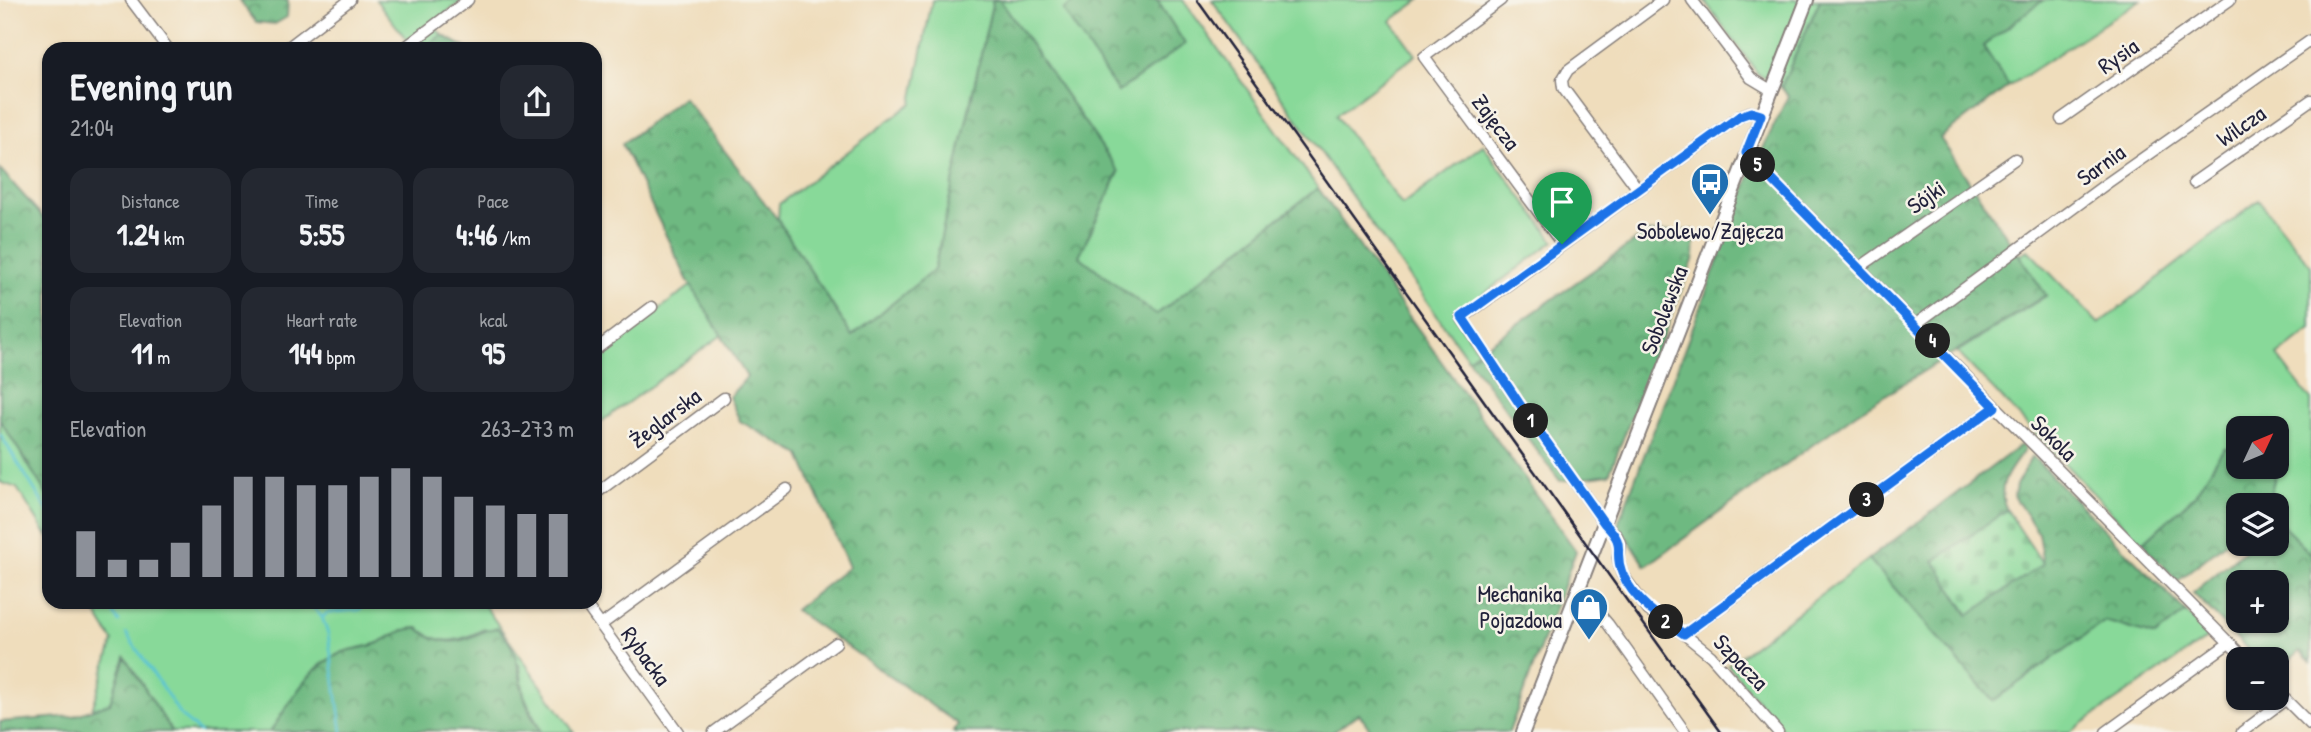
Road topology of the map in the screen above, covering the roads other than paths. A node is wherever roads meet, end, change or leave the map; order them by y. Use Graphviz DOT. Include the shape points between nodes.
graph roads {
  1 [pos="131,0"];
  2 [pos="350,0"];
  3 [pos="468,0"];
  4 [pos="1501,0"];
  5 [pos="1663,0"];
  6 [pos="1692,0"];
  7 [pos="1807,0"];
  8 [pos="2230,0"];
  9 [pos="2311,40"];
  10 [pos="163,42"];
  11 [pos="295,42"];
  12 [pos="412,42"];
  13 [pos="1771,90"];
  14 [pos="2311,100"];
  15 [pos="1761,115"];
  16 [pos="2062,119"];
  17 [pos="1746,153"];
  18 [pos="2015,159"];
  19 [pos="2194,183"];
  20 [pos="1638,189"];
  21 [pos="1562,244"];
  22 [pos="1860,267"];
  23 [pos="652,307"];
  24 [pos="1916,324"];
  25 [pos="602,345"];
  26 [pos="724,398"];
  27 [pos="1995,407"];
  28 [pos="602,489"];
  29 [pos="787,489"];
  30 [pos="1604,523"];
  31 [pos="1576,596"];
  32 [pos="589,609"];
  33 [pos="601,625"];
  34 [pos="1684,634"];
  35 [pos="836,643"];
  36 [pos="2229,643"];
  37 [pos="2233,647"];
  38 [pos="2289,704"];
  39 [pos="2272,710"];
  40 [pos="2311,725"];
  41 [pos="678,732"];
  42 [pos="714,732"];
  43 [pos="1523,732"];
  44 [pos="1685,732"];
  45 [pos="1778,732"];
  46 [pos="2106,732"];
  47 [pos="2242,732"];
  1 -- 10 [label="street"];
  2 -- 11 [label="street"];
  3 -- 12 [label="street"];
  4 -- 21 [label="street, Zajęcza" via="1424,57"];
  5 -- 20 [label="street" via="1565,72 1562,80 1563,88"];
  6 -- 13 [label="street" via="1751,78"];
  7 -- 13 [label="street, Sobolewska"];
  8 -- 16 [label="street, Rysia"];
  9 -- 24 [label="street, Sarnia"];
  13 -- 15 [label="street, Sobolewska"];
  14 -- 19 [label="street, Wilcza"];
  15 -- 17 [label="street, Sobolewska"];
  15 -- 20 [label="street" via="1740,116"];
  17 -- 22 [label="street, Sokola"];
  17 -- 30 [label="street, Sobolewska"];
  18 -- 22 [label="street, Sójki"];
  20 -- 21 [label="street"];
  21 -- 30 [label="street, Szpacza" via="1462,317"];
  22 -- 24 [label="street, Sokola"];
  23 -- 25 [label="street"];
  24 -- 27 [label="street, Sokola"];
  26 -- 28 [label="street, Żeglarska"];
  27 -- 34 [label="street"];
  27 -- 36 [label="street, Sokola"];
  29 -- 33 [label="street"];
  30 -- 31 [label="street, Sobolewska"];
  30 -- 34 [label="street, Szpacza" via="1620,544 1622,574 1648,610"];
  31 -- 43 [label="street, Sobolewska"];
  31 -- 44 [label="street" via="1608,624"];
  32 -- 33 [label="street, Rybacka"];
  33 -- 41 [label="street, Rybacka"];
  34 -- 45 [label="street, Szpacza" via="1712,656"];
  35 -- 42 [label="street"];
  36 -- 37 [label="street, Sokola"];
  36 -- 46 [label="street"];
  38 -- 40 [label="street"];
  39 -- 47 [label="street"];
}
